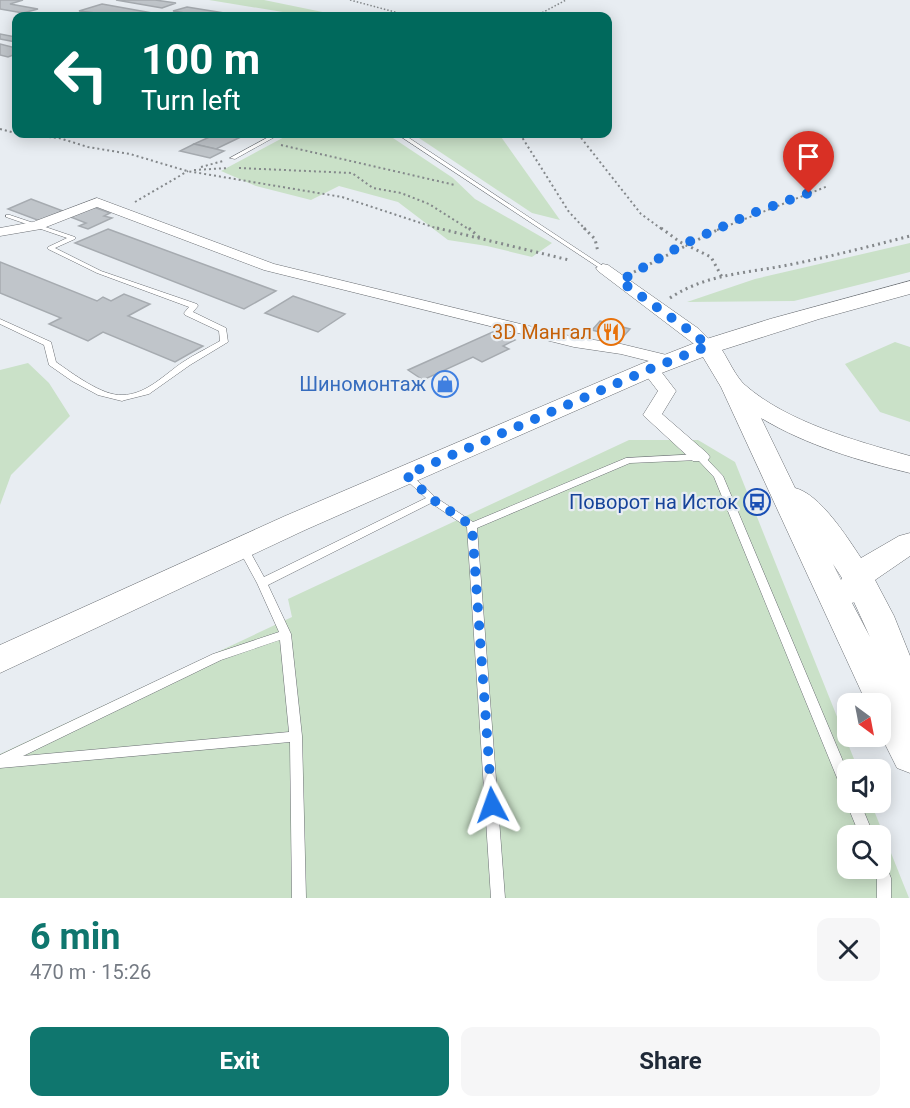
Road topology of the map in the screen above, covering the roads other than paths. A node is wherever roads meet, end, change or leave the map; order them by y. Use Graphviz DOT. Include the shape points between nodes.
graph roads {
  1 [pos="269,138"];
  2 [pos="406,138"];
  3 [pos="233,158"];
  4 [pos="8,216"];
  5 [pos="36,226"];
  6 [pos="0,232"];
  7 [pos="603,268"];
  8 [pos="910,287"];
  9 [pos="0,321"];
  10 [pos="708,346"];
  11 [pos="659,365"];
  12 [pos="733,387"];
  13 [pos="700,458"];
  14 [pos="910,465"];
  15 [pos="406,475"];
  16 [pos="779,482"];
  17 [pos="432,499"];
  18 [pos="472,526"];
  19 [pos="910,543"];
  20 [pos="243,548"];
  21 [pos="857,576"];
  22 [pos="262,583"];
  23 [pos="840,613"];
  24 [pos="285,634"];
  25 [pos="0,660"];
  26 [pos="296,736"];
  27 [pos="905,745"];
  28 [pos="0,762"];
  29 [pos="837,763"];
  30 [pos="884,879"];
  31 [pos="299,898"];
  32 [pos="498,898"];
  33 [pos="884,898"];
  1 -- 3 [label="lane"];
  2 -- 7 [label="lane"];
  4 -- 5 [label="lane"];
  5 -- 6 [label="street"];
  5 -- 9 [label="lane" via="73,238 50,248 89,267 194,306 188,313 224,330 224,342 146,392 122,398 75,380 52,363 48,344"];
  5 -- 11 [label="street" via="97,202 269,267 574,342 621,349"];
  7 -- 10 [label="street"];
  8 -- 10 [label="main road"];
  10 -- 11 [label="main road"];
  10 -- 12 [label="main road"];
  11 -- 13 [label="street" via="667,391 652,414"];
  11 -- 15 [label="main road"];
  12 -- 14 [label="main road" via="760,409 792,426"];
  12 -- 16 [label="main road"];
  13 -- 18 [label="lane" via="629,460"];
  13 -- 29 [label="lane" via="718,476"];
  15 -- 17 [label="lane"];
  15 -- 20 [label="main road"];
  16 -- 21 [label="main road" via="806,508"];
  16 -- 23 [label="main road"];
  17 -- 18 [label="lane"];
  17 -- 22 [label="lane"];
  18 -- 32 [label="lane"];
  19 -- 21 [label="main road"];
  20 -- 22 [label="lane"];
  20 -- 25 [label="main road"];
  21 -- 23 [label="main road"];
  21 -- 27 [label="main road" via="887,635 904,697"];
  22 -- 24 [label="lane"];
  23 -- 27 [label="main road"];
  24 -- 26 [label="lane"];
  24 -- 28 [label="lane" via="217,657"];
  26 -- 28 [label="lane"];
  26 -- 31 [label="lane"];
  30 -- 33 [label="lane"];
}
